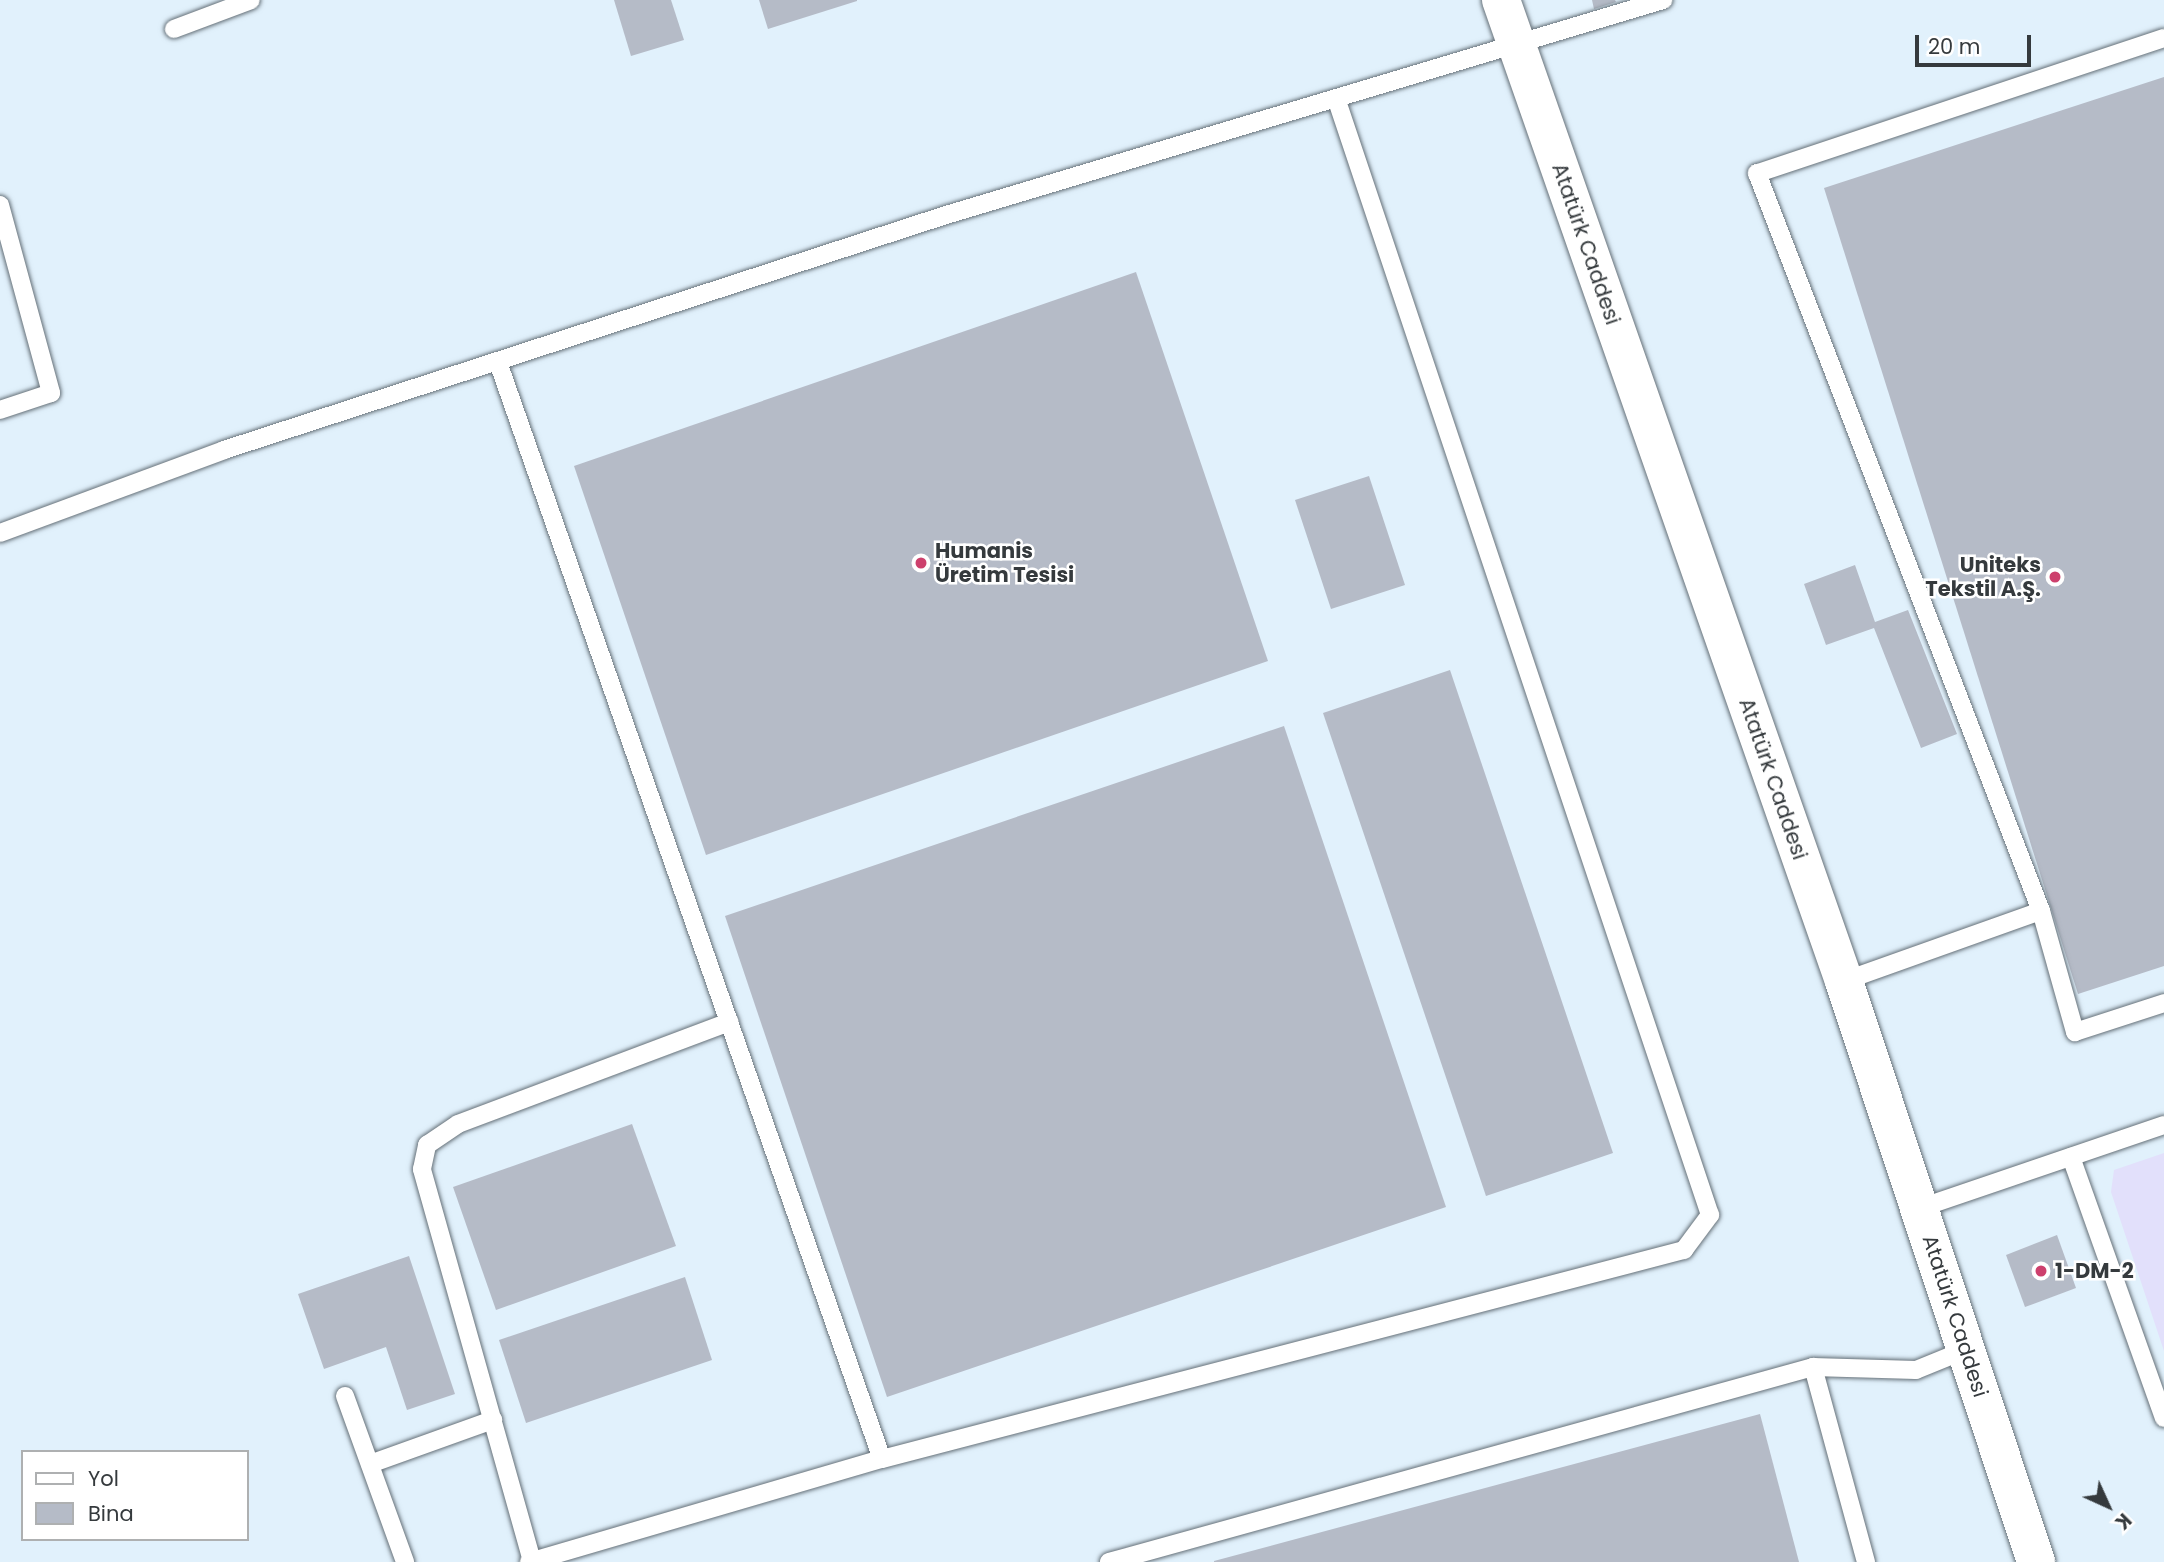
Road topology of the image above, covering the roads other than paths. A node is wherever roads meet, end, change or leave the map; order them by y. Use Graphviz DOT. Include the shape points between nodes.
graph roads {
  1 [pos="251,0"];
  2 [pos="1501,0"];
  3 [pos="1663,0"];
  4 [pos="1633,4"];
  5 [pos="174,29"];
  6 [pos="2164,38"];
  7 [pos="1516,45"];
  8 [pos="1338,101"];
  9 [pos="0,205"];
  10 [pos="498,362"];
  11 [pos="0,410"];
  12 [pos="0,533"];
  13 [pos="2041,911"];
  14 [pos="1844,981"];
  15 [pos="2164,1003"];
  16 [pos="729,1021"];
  17 [pos="2164,1125"];
  18 [pos="2071,1157"];
  19 [pos="1920,1208"];
  20 [pos="1965,1350"];
  21 [pos="1814,1367"];
  22 [pos="345,1396"];
  23 [pos="2164,1418"];
  24 [pos="493,1420"];
  25 [pos="882,1459"];
  26 [pos="370,1464"];
  27 [pos="405,1562"];
  28 [pos="531,1562"];
  29 [pos="1109,1562"];
  30 [pos="1866,1562"];
  31 [pos="2036,1562"];
  1 -- 5 [label="lane"];
  2 -- 7 [label="street, Atatürk Caddesi"];
  3 -- 4 [label="lane"];
  4 -- 7 [label="lane"];
  6 -- 13 [label="lane" via="1757,173"];
  7 -- 8 [label="lane"];
  7 -- 14 [label="street, Atatürk Caddesi"];
  8 -- 10 [label="lane" via="946,215"];
  8 -- 25 [label="lane" via="1710,1215 1684,1250"];
  9 -- 11 [label="lane" via="51,393"];
  10 -- 12 [label="lane" via="224,450"];
  10 -- 16 [label="lane"];
  13 -- 14 [label="lane"];
  13 -- 15 [label="lane" via="2075,1031"];
  14 -- 19 [label="street, Atatürk Caddesi"];
  16 -- 24 [label="lane" via="458,1124 427,1145 422,1169"];
  16 -- 25 [label="lane"];
  17 -- 18 [label="lane"];
  18 -- 19 [label="lane"];
  18 -- 23 [label="lane"];
  19 -- 20 [label="street, Atatürk Caddesi"];
  20 -- 21 [label="lane" via="1916,1370"];
  20 -- 31 [label="street, Atatürk Caddesi"];
  21 -- 29 [label="lane"];
  21 -- 30 [label="lane"];
  22 -- 26 [label="lane"];
  24 -- 26 [label="lane"];
  24 -- 28 [label="lane"];
  25 -- 28 [label="lane"];
  26 -- 27 [label="lane"];
}
